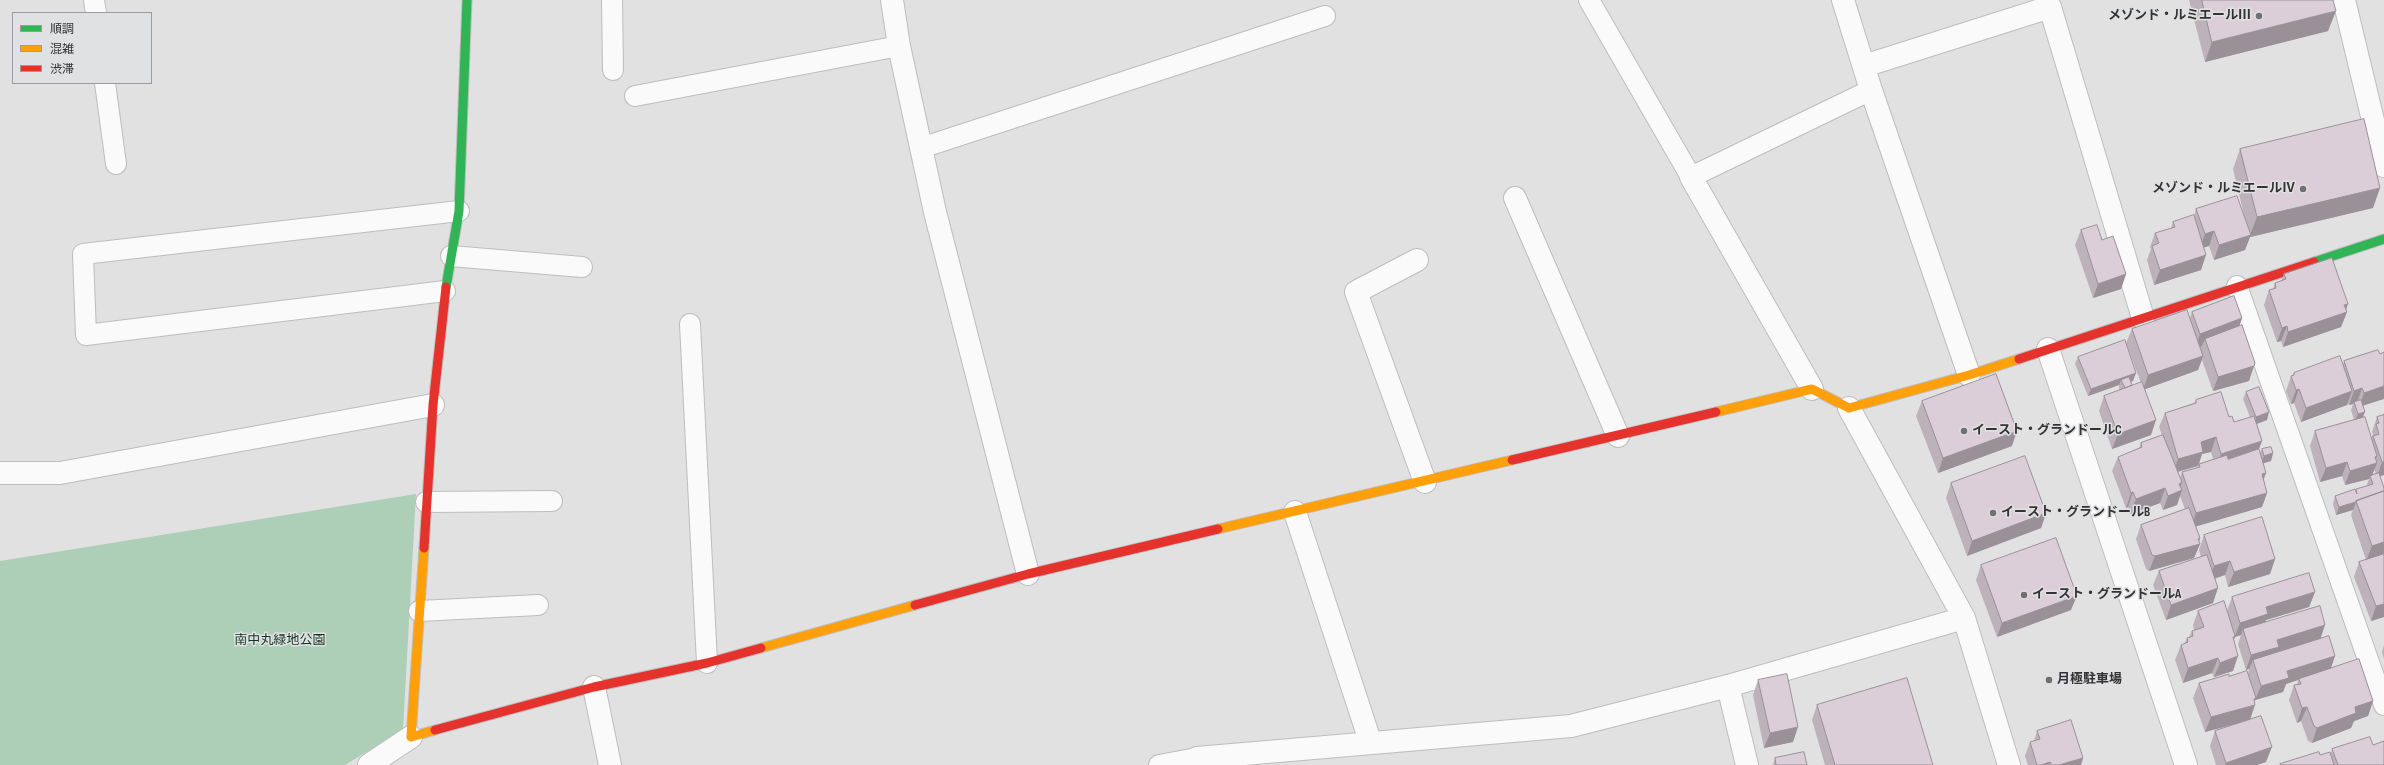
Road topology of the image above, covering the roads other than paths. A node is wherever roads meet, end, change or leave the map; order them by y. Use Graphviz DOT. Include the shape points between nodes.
graph roads {
  1 [pos="94,0"];
  2 [pos="467,0"];
  3 [pos="612,0"];
  4 [pos="892,0"];
  5 [pos="1589,0"];
  6 [pos="1844,0"];
  7 [pos="2344,0"];
  8 [pos="96,12"];
  9 [pos="1325,16"];
  10 [pos="899,46"];
  11 [pos="1864,66"];
  12 [pos="613,70"];
  13 [pos="105,84"];
  14 [pos="1871,90"];
  15 [pos="635,96"];
  16 [pos="921,148"];
  17 [pos="116,164"];
  18 [pos="2384,166"];
  19 [pos="1691,177"];
  20 [pos="1515,198"];
  21 [pos="459,211"];
  22 [pos="2384,239"];
  23 [pos="451,256"];
  24 [pos="1417,260"];
  25 [pos="582,267"];
  26 [pos="2237,286"];
  27 [pos="445,291"];
  28 [pos="2143,318"];
  29 [pos="690,324"];
  30 [pos="2048,349"];
  31 [pos="1969,375"];
  32 [pos="1812,389"];
  33 [pos="433,405"];
  34 [pos="1849,408"];
  35 [pos="1618,436"];
  36 [pos="0,472"];
  37 [pos="1426,482"];
  38 [pos="552,501"];
  39 [pos="426,502"];
  40 [pos="1295,512"];
  41 [pos="1028,574"];
  42 [pos="538,605"];
  43 [pos="419,611"];
  44 [pos="1964,618"];
  45 [pos="708,663"];
  46 [pos="1728,686"];
  47 [pos="594,687"];
  48 [pos="2384,705"];
  49 [pos="411,737"];
  50 [pos="1370,741"];
  51 [pos="1196,758"];
  52 [pos="1292,758"];
  53 [pos="369,765"];
  54 [pos="610,765"];
  55 [pos="1159,765"];
  56 [pos="1748,765"];
  57 [pos="2009,765"];
  58 [pos="2186,765"];
  1 -- 8 [label="lane"];
  2 -- 21 [label="street"];
  3 -- 12 [label="lane"];
  4 -- 10 [label="street"];
  5 -- 19 [label="lane"];
  6 -- 11 [label="street"];
  7 -- 18 [label="street"];
  9 -- 16 [label="lane"];
  10 -- 15 [label="lane"];
  10 -- 16 [label="street"];
  11 -- 14 [label="street"];
  11 -- 28 [label="street" via="2050,7"];
  13 -- 17 [label="lane"];
  14 -- 19 [label="lane"];
  14 -- 31 [label="street"];
  16 -- 41 [label="street" via="937,220"];
  19 -- 32 [label="street"];
  20 -- 35 [label="street"];
  21 -- 23 [label="street"];
  21 -- 27 [label="lane" via="83,254 86,335"];
  22 -- 26 [label="street"];
  23 -- 25 [label="lane"];
  23 -- 27 [label="street"];
  24 -- 37 [label="street" via="1356,292"];
  26 -- 28 [label="street"];
  26 -- 48 [label="lane"];
  27 -- 33 [label="street"];
  28 -- 30 [label="street"];
  29 -- 45 [label="lane"];
  30 -- 31 [label="street"];
  30 -- 58 [label="street"];
  31 -- 34 [label="street"];
  32 -- 34 [label="street"];
  32 -- 35 [label="street"];
  33 -- 36 [label="street" via="60,473"];
  33 -- 39 [label="street"];
  34 -- 44 [label="street"];
  35 -- 37 [label="street"];
  37 -- 40 [label="street"];
  38 -- 39 [label="lane"];
  39 -- 43 [label="street"];
  40 -- 41 [label="street"];
  40 -- 50 [label="street"];
  41 -- 45 [label="street"];
  42 -- 43 [label="lane"];
  43 -- 49 [label="street"];
  44 -- 46 [label="street"];
  44 -- 57 [label="street"];
  45 -- 47 [label="street"];
  46 -- 50 [label="street" via="1571,726"];
  46 -- 56 [label="street"];
  47 -- 49 [label="street"];
  47 -- 54 [label="street"];
  49 -- 53 [label="street"];
  50 -- 52 [label="street"];
  51 -- 52 [label="street"];
  51 -- 55 [label="lane"];
}
